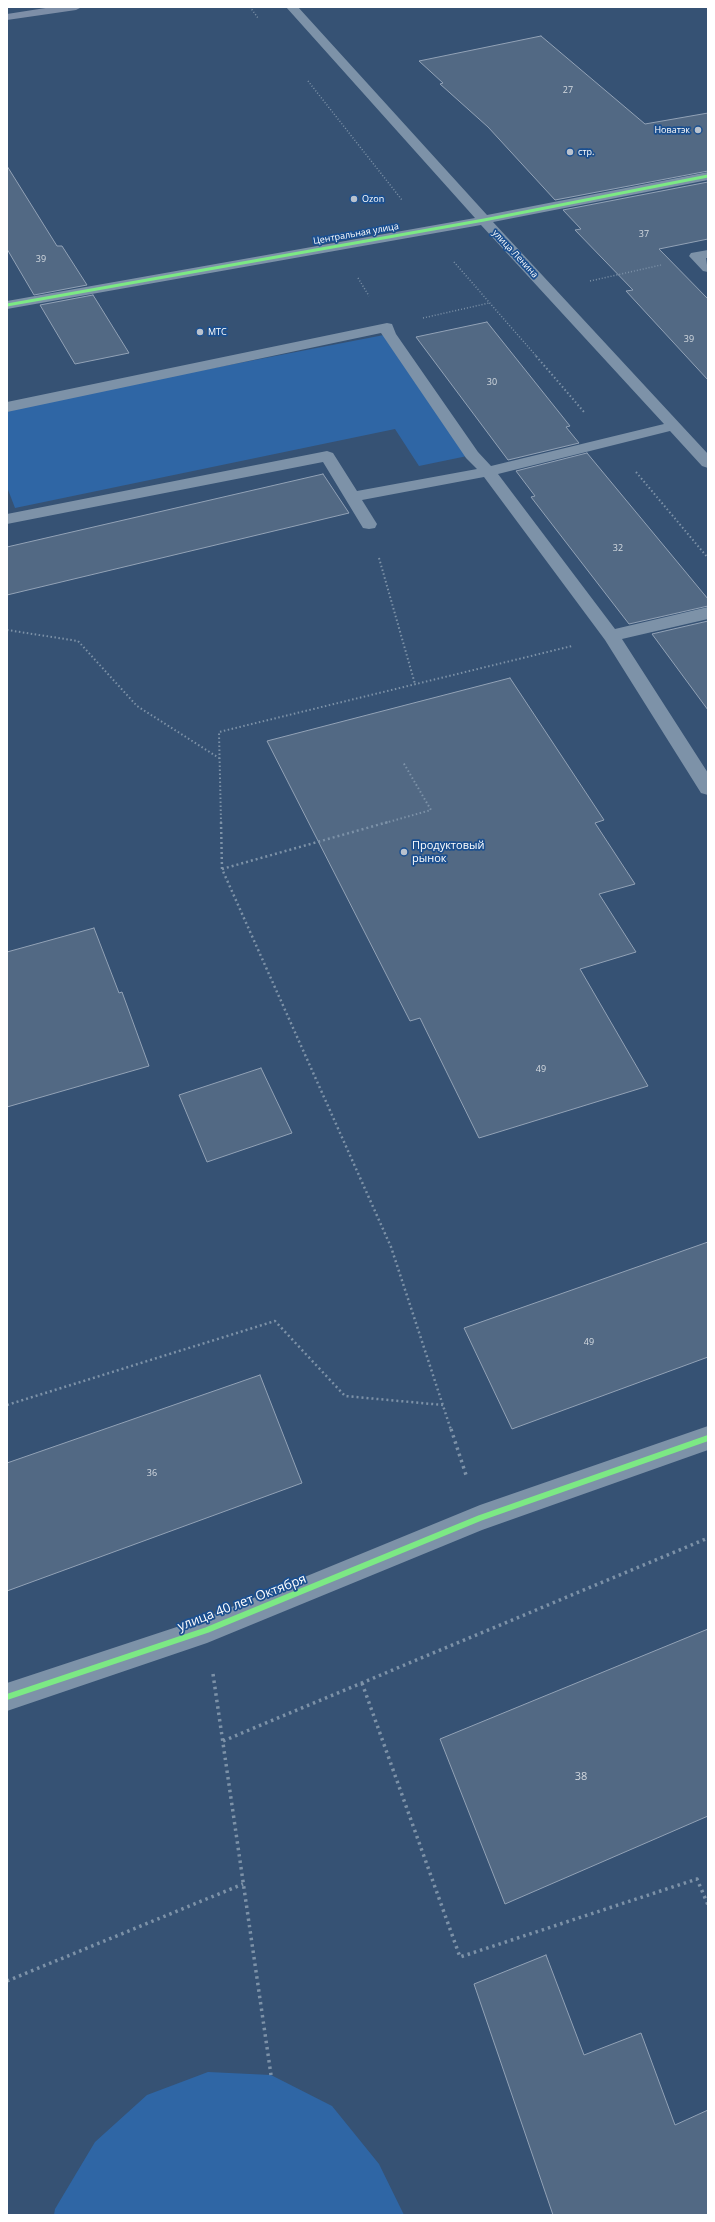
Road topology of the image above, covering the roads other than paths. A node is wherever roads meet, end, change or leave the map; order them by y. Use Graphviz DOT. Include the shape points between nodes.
graph roads {
  1 [pos="76,7"];
  2 [pos="292,7"];
  3 [pos="7,17"];
  4 [pos="708,176"];
  5 [pos="484,220"];
  6 [pos="702,255"];
  7 [pos="708,268"];
  8 [pos="7,305"];
  9 [pos="7,407"];
  10 [pos="674,426"];
  11 [pos="708,463"];
  12 [pos="488,472"];
  13 [pos="352,497"];
  14 [pos="7,519"];
  15 [pos="369,524"];
  16 [pos="708,612"];
  17 [pos="611,636"];
  18 [pos="708,788"];
  19 [pos="708,1438"];
  20 [pos="7,1697"];
  1 -- 3 [label="main road"];
  2 -- 5 [label="street, улица Ленина"];
  4 -- 5 [label="street, Центральная улица"];
  5 -- 8 [label="street, Центральная улица"];
  5 -- 10 [label="street, улица Ленина"];
  6 -- 7 [label="street"];
  9 -- 12 [label="street" via="387,327 389,334 472,455"];
  10 -- 11 [label="street, улица Ленина"];
  10 -- 12 [label="street"];
  12 -- 13 [label="street"];
  12 -- 17 [label="street"];
  13 -- 14 [label="street" via="327,456"];
  13 -- 15 [label="street"];
  16 -- 17 [label="street"];
  17 -- 18 [label="street"];
  19 -- 20 [label="street, улица 40 лет Октября" via="480,1518 207,1630"];
}
